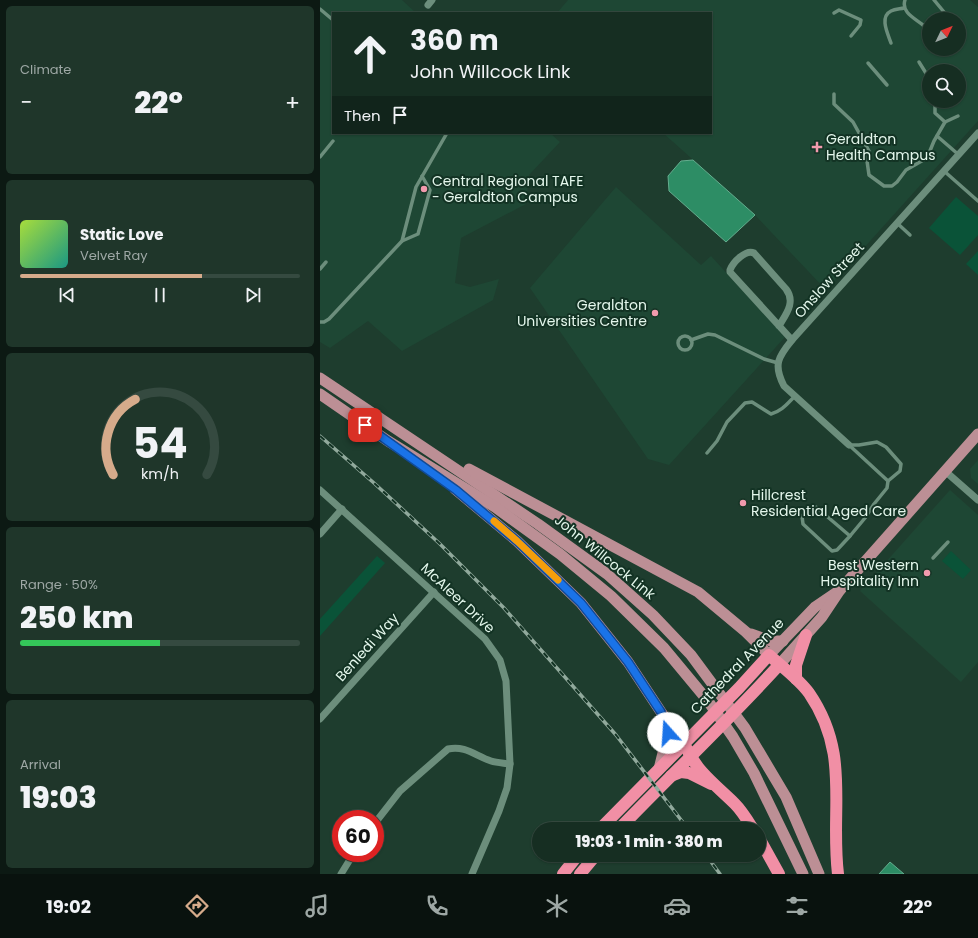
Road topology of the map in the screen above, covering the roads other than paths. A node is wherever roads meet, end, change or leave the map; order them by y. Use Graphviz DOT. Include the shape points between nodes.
graph roads {
  1 [pos="905,0"];
  2 [pos="934,0"];
  3 [pos="320,8"];
  4 [pos="904,8"];
  5 [pos="944,12"];
  6 [pos="834,13"];
  7 [pos="332,19"];
  8 [pos="922,24"];
  9 [pos="851,36"];
  10 [pos="891,43"];
  11 [pos="919,62"];
  12 [pos="868,63"];
  13 [pos="922,67"];
  14 [pos="887,85"];
  15 [pos="834,94"];
  16 [pos="935,108"];
  17 [pos="958,116"];
  18 [pos="945,122"];
  19 [pos="978,133"];
  20 [pos="446,134"];
  21 [pos="937,136"];
  22 [pos="333,141"];
  23 [pos="959,155"];
  24 [pos="320,157"];
  25 [pos="944,171"];
  26 [pos="422,176"];
  27 [pos="978,201"];
  28 [pos="897,223"];
  29 [pos="910,235"];
  30 [pos="402,241"];
  31 [pos="326,262"];
  32 [pos="320,269"];
  33 [pos="320,322"];
  34 [pos="779,326"];
  35 [pos="691,340"];
  36 [pos="792,340"];
  37 [pos="778,363"];
  38 [pos="320,378"];
  39 [pos="320,394"];
  40 [pos="795,396"];
  41 [pos="366,408"];
  42 [pos="978,434"];
  43 [pos="388,441"];
  44 [pos="849,445"];
  45 [pos="707,453"];
  46 [pos="945,471"];
  47 [pos="888,481"];
  48 [pos="320,490"];
  49 [pos="978,500"];
  50 [pos="342,509"];
  51 [pos="808,510"];
  52 [pos="803,515"];
  53 [pos="320,534"];
  54 [pos="850,536"];
  55 [pos="948,542"];
  56 [pos="933,558"];
  57 [pos="840,590"];
  58 [pos="434,592"];
  59 [pos="746,632"];
  60 [pos="806,635"];
  61 [pos="783,641"];
  62 [pos="769,655"];
  63 [pos="779,664"];
  64 [pos="796,679"];
  65 [pos="661,712"];
  66 [pos="320,719"];
  67 [pos="684,743"];
  68 [pos="690,757"];
  69 [pos="510,764"];
  70 [pos="658,770"];
  71 [pos="668,779"];
  72 [pos="718,788"];
  73 [pos="384,811"];
  74 [pos="607,822"];
  75 [pos="626,822"];
  76 [pos="748,822"];
  77 [pos="766,851"];
  78 [pos="348,862"];
  79 [pos="572,862"];
  80 [pos="590,862"];
  81 [pos="341,874"];
  82 [pos="472,874"];
  83 [pos="563,874"];
  84 [pos="580,874"];
  85 [pos="779,874"];
  86 [pos="803,874"];
  87 [pos="819,874"];
  88 [pos="838,874"];
  1 -- 4 [label="lane"];
  2 -- 5 [label="lane"];
  3 -- 7 [label="lane"];
  4 -- 8 [label="lane"];
  4 -- 10 [label="lane" via="892,11 884,25"];
  6 -- 9 [label="lane" via="839,10 861,20"];
  11 -- 13 [label="lane"];
  12 -- 14 [label="lane"];
  15 -- 21 [label="lane" via="834,104 853,122 869,151 869,175 884,186 892,186 906,170 928,158"];
  16 -- 18 [label="lane" via="935,113"];
  17 -- 18 [label="lane"];
  18 -- 21 [label="lane"];
  19 -- 23 [label="street, Onslow Street"];
  20 -- 26 [label="lane"];
  21 -- 23 [label="lane"];
  22 -- 24 [label="lane"];
  23 -- 25 [label="street, Onslow Street"];
  25 -- 27 [label="lane"];
  25 -- 28 [label="street, Onslow Street"];
  26 -- 30 [label="lane" via="416,187"];
  26 -- 30 [label="lane" via="430,190 418,234"];
  28 -- 29 [label="lane"];
  28 -- 36 [label="street, Onslow Street"];
  30 -- 33 [label="lane" via="329,319"];
  31 -- 32 [label="lane"];
  34 -- 34 [label="street" via="791,303 790,296 754,253 747,252 733,264 730,272"];
  34 -- 36 [label="street"];
  35 -- 37 [label="lane" via="708,334 715,335 764,359"];
  36 -- 37 [label="street, Onslow Street" via="779,357"];
  37 -- 40 [label="street" via="778,375 784,386"];
  38 -- 41 [label="main road, John Willcock Link"];
  39 -- 43 [label="main road, John Willcock Link"];
  40 -- 44 [label="street"];
  40 -- 45 [label="lane" via="783,409 771,414 752,402 745,403 727,422"];
  41 -- 59 [label="main road" via="462,465 698,592"];
  41 -- 87 [label="main road, John Willcock Link" via="538,524 607,574 653,615 691,655 744,728 786,797"];
  42 -- 46 [label="main road, Cathedral Avenue"];
  43 -- 65 [label="main road" via="456,490 517,541 581,603 628,662"];
  43 -- 86 [label="main road, John Willcock Link" via="495,507 560,554 611,596 664,648 733,737 754,773"];
  44 -- 47 [label="lane"];
  44 -- 47 [label="lane" via="877,442 886,447 900,464 900,471"];
  46 -- 49 [label="street"];
  46 -- 57 [label="main road, Cathedral Avenue"];
  47 -- 54 [label="lane" via="887,488"];
  48 -- 50 [label="street, McAleer Drive"];
  50 -- 53 [label="street"];
  50 -- 58 [label="street, McAleer Drive"];
  51 -- 54 [label="lane" via="816,507"];
  52 -- 54 [label="lane" via="803,524 832,552"];
  55 -- 56 [label="lane"];
  57 -- 60 [label="main road, Cathedral Avenue"];
  57 -- 61 [label="main road, Cathedral Avenue" via="815,607"];
  58 -- 66 [label="street, Benledi Way"];
  58 -- 69 [label="street, McAleer Drive" via="485,639 500,660 506,680"];
  59 -- 61 [label="main road" via="771,641"];
  59 -- 62 [label="main road"];
  60 -- 63 [label="main road, Cathedral Avenue"];
  60 -- 64 [label="highway" via="796,664"];
  61 -- 62 [label="main road, Cathedral Avenue"];
  62 -- 63 [label="highway"];
  62 -- 67 [label="highway, Cathedral Avenue"];
  63 -- 64 [label="highway"];
  63 -- 68 [label="highway" via="748,700"];
  64 -- 88 [label="highway" via="809,692 825,721 833,744 837,779"];
  65 -- 67 [label="main road"];
  65 -- 70 [label="main road" via="668,733"];
  67 -- 68 [label="highway"];
  67 -- 70 [label="highway, Cathedral Avenue"];
  68 -- 71 [label="highway"];
  68 -- 72 [label="highway"];
  69 -- 73 [label="street" via="491,762 456,747 448,749 400,791"];
  69 -- 82 [label="street, McAleer Drive" via="507,788"];
  70 -- 74 [label="highway, Cathedral Avenue"];
  71 -- 72 [label="highway" via="681,772 689,773"];
  71 -- 75 [label="highway"];
  72 -- 76 [label="highway" via="736,804"];
  77 -- 85 [label="highway"];
  78 -- 81 [label="street"];
  79 -- 83 [label="highway"];
  80 -- 84 [label="highway"];
}
